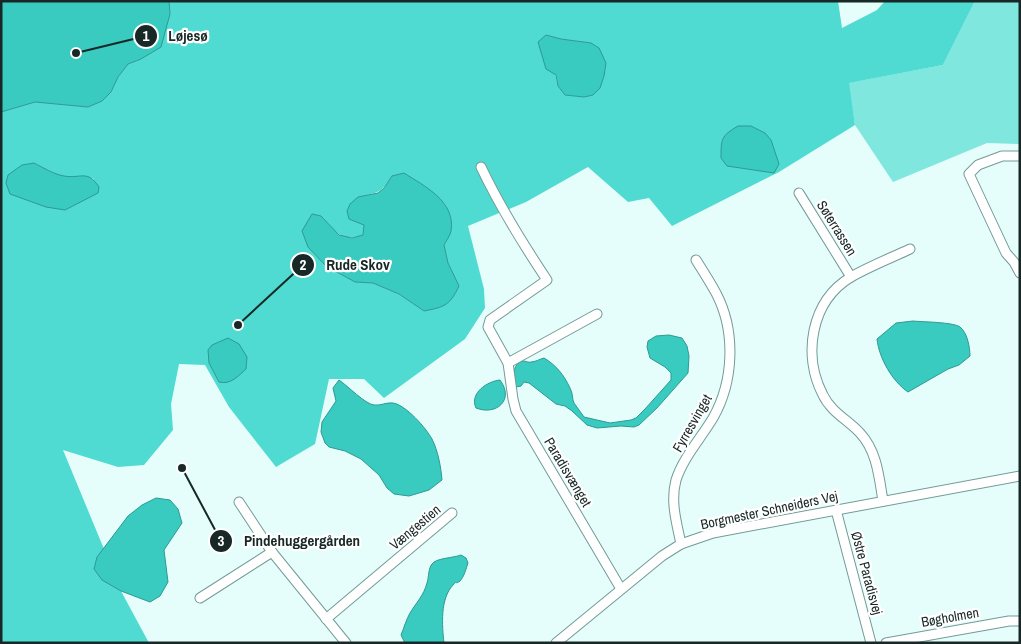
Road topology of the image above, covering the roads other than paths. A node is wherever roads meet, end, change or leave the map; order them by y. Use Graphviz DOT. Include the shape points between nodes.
graph roads {
  1 [pos="1020,156"];
  2 [pos="481,167"];
  3 [pos="799,193"];
  4 [pos="910,249"];
  5 [pos="696,260"];
  6 [pos="1020,273"];
  7 [pos="851,277"];
  8 [pos="596,314"];
  9 [pos="508,363"];
  10 [pos="1020,476"];
  11 [pos="883,501"];
  12 [pos="240,502"];
  13 [pos="836,510"];
  14 [pos="452,513"];
  15 [pos="682,544"];
  16 [pos="272,552"];
  17 [pos="621,589"];
  18 [pos="200,598"];
  19 [pos="326,620"];
  20 [pos="1020,621"];
  21 [pos="346,643"];
  22 [pos="556,643"];
  23 [pos="871,643"];
  24 [pos="886,643"];
  1 -- 6 [label="street" via="1002,156 978,165 969,174 1006,253"];
  2 -- 9 [label="street, Paradisvænget" via="511,224 547,280 490,320 488,327"];
  3 -- 7 [label="street, Søterrassen"];
  4 -- 7 [label="street, Søterrassen"];
  5 -- 15 [label="street, Fyrresvinget" via="717,294 724,315 730,364 725,391 714,416 676,481 674,506"];
  7 -- 11 [label="street, Søterrassen" via="837,288 817,318 812,336 812,358 823,396 870,447 876,461"];
  8 -- 9 [label="street"];
  9 -- 17 [label="street, Paradisvænget" via="516,411"];
  10 -- 11 [label="street, Borgmester Schneiders Vej"];
  11 -- 13 [label="street, Borgmester Schneiders Vej"];
  12 -- 16 [label="street"];
  13 -- 15 [label="street, Borgmester Schneiders Vej" via="713,533"];
  13 -- 23 [label="street, Østre Paradisvej"];
  14 -- 19 [label="street, Vængestien"];
  15 -- 17 [label="street, Borgmester Schneiders Vej"];
  16 -- 18 [label="street"];
  16 -- 19 [label="street"];
  17 -- 22 [label="street, Borgmester Schneiders Vej"];
  19 -- 21 [label="street"];
  20 -- 24 [label="street, Bøgholmen"];
}
